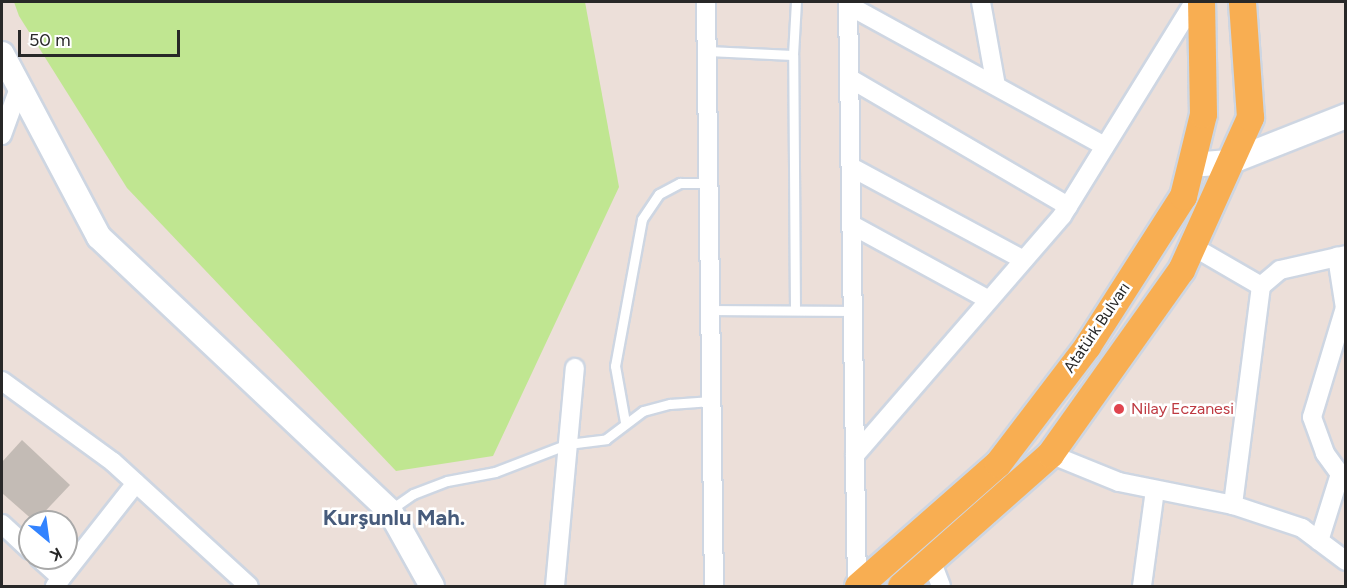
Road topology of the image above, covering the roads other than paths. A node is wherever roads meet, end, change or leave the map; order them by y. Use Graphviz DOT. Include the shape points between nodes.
graph roads {
  1 [pos="706,2"];
  2 [pos="796,2"];
  3 [pos="981,2"];
  4 [pos="1194,2"];
  5 [pos="1201,2"];
  6 [pos="1242,2"];
  7 [pos="848,3"];
  8 [pos="707,51"];
  9 [pos="2,54"];
  10 [pos="793,55"];
  11 [pos="849,78"];
  12 [pos="996,86"];
  13 [pos="19,88"];
  14 [pos="1346,116"];
  15 [pos="2,135"];
  16 [pos="1105,146"];
  17 [pos="1230,162"];
  18 [pos="1190,165"];
  19 [pos="851,166"];
  20 [pos="709,183"];
  21 [pos="1068,206"];
  22 [pos="852,225"];
  23 [pos="1192,246"];
  24 [pos="1341,256"];
  25 [pos="1024,260"];
  26 [pos="1261,286"];
  27 [pos="989,300"];
  28 [pos="1345,308"];
  29 [pos="710,310"];
  30 [pos="795,310"];
  31 [pos="853,310"];
  32 [pos="575,368"];
  33 [pos="2,381"];
  34 [pos="711,401"];
  35 [pos="625,422"];
  36 [pos="568,444"];
  37 [pos="1050,454"];
  38 [pos="855,455"];
  39 [pos="1343,472"];
  40 [pos="136,483"];
  41 [pos="1155,490"];
  42 [pos="1233,505"];
  43 [pos="390,510"];
  44 [pos="2,524"];
  45 [pos="18,539"];
  46 [pos="1319,541"];
  47 [pos="931,560"];
  48 [pos="1346,561"];
  49 [pos="48,570"];
  50 [pos="58,582"];
  51 [pos="249,586"];
  52 [pos="432,586"];
  53 [pos="555,586"];
  54 [pos="714,586"];
  55 [pos="857,586"];
  56 [pos="901,586"];
  57 [pos="941,586"];
  58 [pos="1142,586"];
  1 -- 8 [label="street"];
  2 -- 10 [label="lane"];
  3 -- 12 [label="street"];
  4 -- 16 [label="street"];
  5 -- 18 [label="main road, Atatürk Bulvarı" via="1203,114"];
  6 -- 17 [label="main road, Atatürk Bulvarı" via="1250,117"];
  7 -- 11 [label="street"];
  7 -- 12 [label="street"];
  8 -- 10 [label="lane"];
  8 -- 20 [label="street"];
  9 -- 13 [label="street"];
  10 -- 30 [label="lane"];
  11 -- 19 [label="street"];
  11 -- 21 [label="street"];
  12 -- 16 [label="street"];
  13 -- 15 [label="street"];
  13 -- 43 [label="street" via="99,237"];
  14 -- 17 [label="street"];
  16 -- 21 [label="street"];
  17 -- 18 [label="street"];
  17 -- 23 [label="main road, Atatürk Bulvarı"];
  18 -- 55 [label="main road, Atatürk Bulvarı" via="1183,196 1087,346 998,463"];
  19 -- 22 [label="street"];
  19 -- 25 [label="street"];
  20 -- 29 [label="street"];
  20 -- 35 [label="lane" via="680,183 659,194 642,219 615,366"];
  21 -- 25 [label="street"];
  22 -- 27 [label="street"];
  22 -- 31 [label="street"];
  23 -- 26 [label="street"];
  23 -- 37 [label="main road, Atatürk Bulvarı" via="1181,270"];
  24 -- 26 [label="street" via="1280,270"];
  24 -- 28 [label="street"];
  25 -- 27 [label="street"];
  26 -- 42 [label="street"];
  27 -- 38 [label="street"];
  28 -- 39 [label="street" via="1312,417 1325,453"];
  29 -- 30 [label="lane"];
  29 -- 34 [label="street"];
  30 -- 31 [label="lane"];
  31 -- 38 [label="street"];
  32 -- 36 [label="street"];
  33 -- 40 [label="street"];
  34 -- 35 [label="lane" via="670,404 643,411"];
  34 -- 54 [label="street"];
  35 -- 36 [label="lane" via="606,439"];
  36 -- 43 [label="lane" via="495,472 447,481 414,494"];
  36 -- 53 [label="street"];
  37 -- 41 [label="street" via="1119,482"];
  37 -- 47 [label="main road, Atatürk Bulvarı"];
  38 -- 55 [label="street"];
  39 -- 46 [label="street"];
  40 -- 50 [label="street"];
  40 -- 51 [label="street"];
  41 -- 42 [label="street"];
  41 -- 58 [label="street"];
  42 -- 46 [label="street" via="1302,528"];
  43 -- 52 [label="street"];
  44 -- 45 [label="street"];
  46 -- 48 [label="street"];
  47 -- 56 [label="main road, Atatürk Bulvarı"];
  47 -- 57 [label="street"];
  49 -- 50 [label="street"];
}
